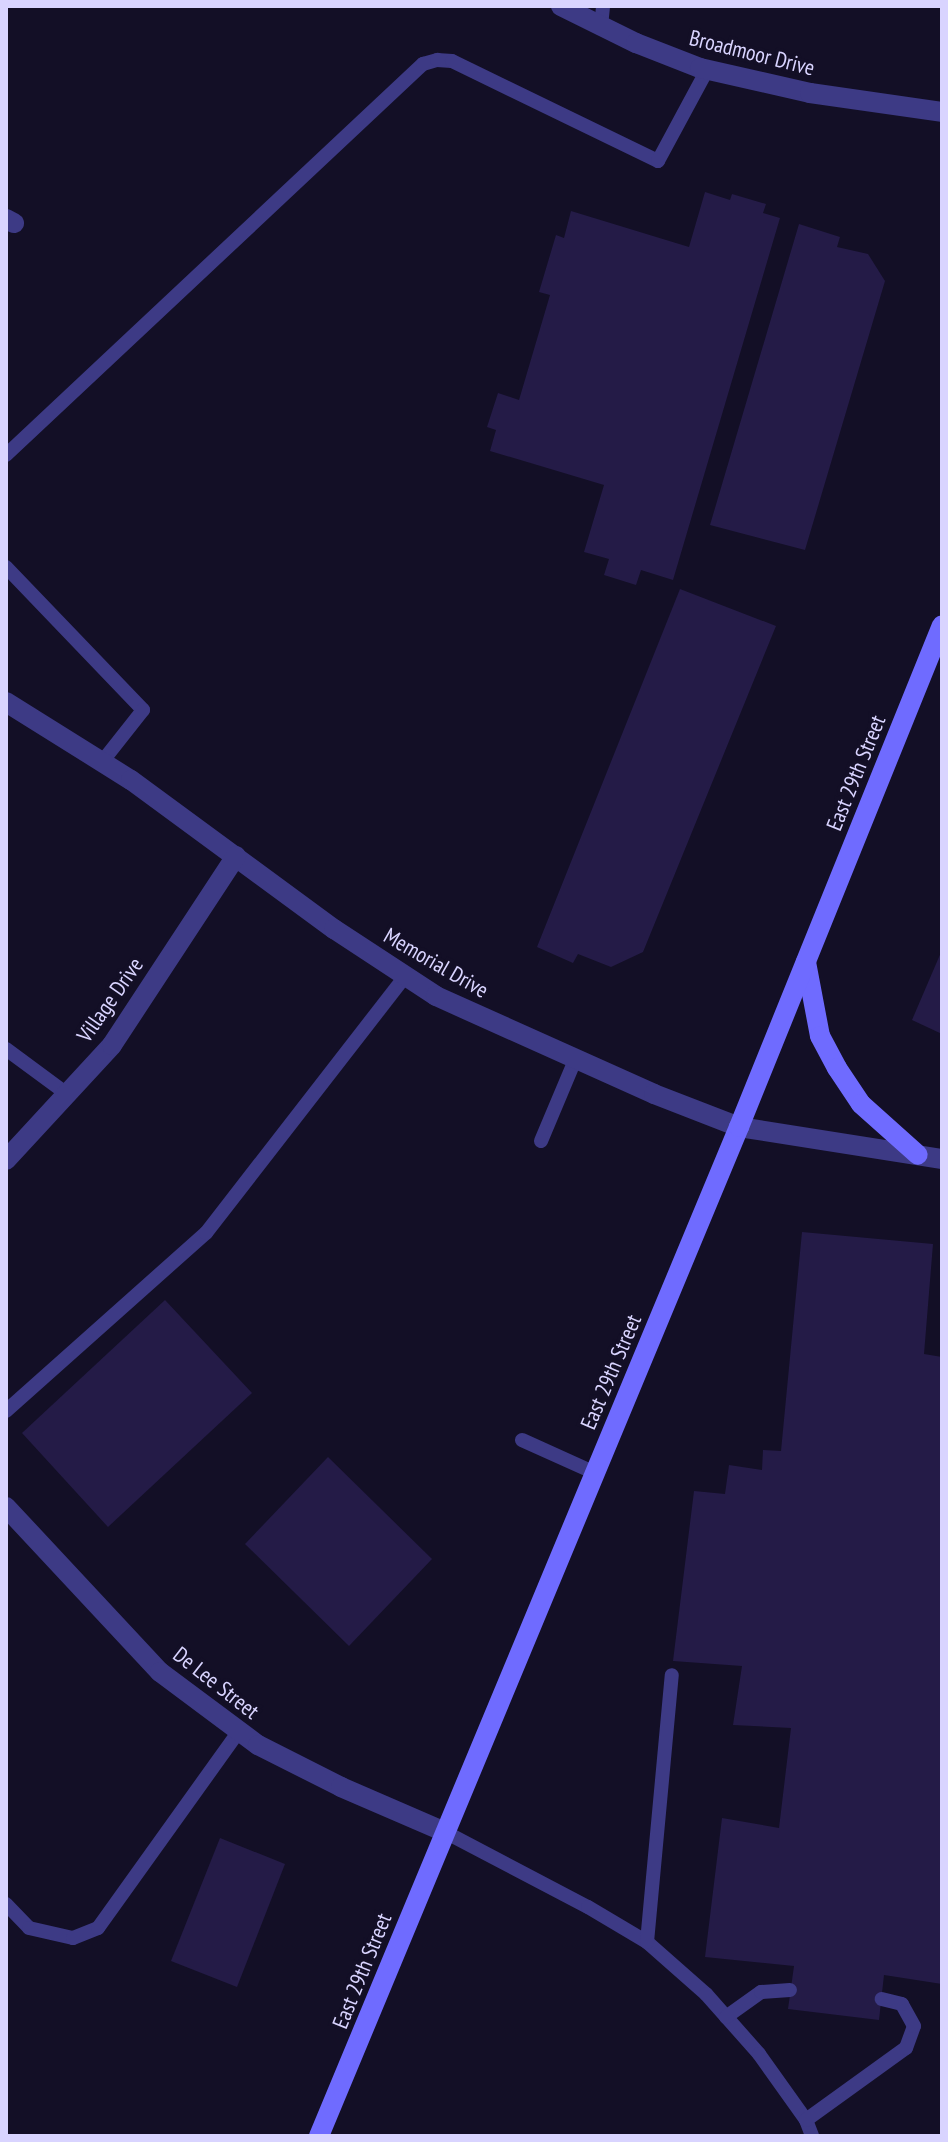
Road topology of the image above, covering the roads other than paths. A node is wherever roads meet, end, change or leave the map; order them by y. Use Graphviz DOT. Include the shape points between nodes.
graph roads {
  1 [pos="561,6"];
  2 [pos="602,16"];
  3 [pos="707,70"];
  4 [pos="942,112"];
  5 [pos="6,455"];
  6 [pos="6,567"];
  7 [pos="942,625"];
  8 [pos="6,702"];
  9 [pos="102,762"];
  10 [pos="236,856"];
  11 [pos="806,962"];
  12 [pos="405,976"];
  13 [pos="6,1049"];
  14 [pos="575,1060"];
  15 [pos="67,1094"];
  16 [pos="739,1127"];
  17 [pos="541,1141"];
  18 [pos="918,1155"];
  19 [pos="942,1159"];
  20 [pos="6,1160"];
  21 [pos="6,1411"];
  22 [pos="522,1440"];
  23 [pos="595,1473"];
  24 [pos="6,1507"];
  25 [pos="672,1675"];
  26 [pos="239,1731"];
  27 [pos="445,1832"];
  28 [pos="6,1904"];
  29 [pos="647,1942"];
  30 [pos="790,1990"];
  31 [pos="882,1999"];
  32 [pos="726,2017"];
  33 [pos="806,2120"];
  34 [pos="319,2136"];
  35 [pos="812,2136"];
  1 -- 2 [label="street, Broadmoor Drive"];
  2 -- 3 [label="street, Broadmoor Drive"];
  3 -- 4 [label="street, Broadmoor Drive" via="810,93"];
  3 -- 5 [label="lane" via="658,161 452,61 423,64"];
  6 -- 9 [label="lane" via="143,710"];
  7 -- 11 [label="main road, East 29th Street"];
  8 -- 9 [label="street, Memorial Drive"];
  9 -- 10 [label="street, Memorial Drive"];
  10 -- 12 [label="street, Memorial Drive"];
  10 -- 15 [label="street, Village Drive" via="112,1045"];
  11 -- 16 [label="main road, East 29th Street"];
  11 -- 18 [label="main road" via="820,1036 837,1068 861,1104"];
  12 -- 14 [label="street, Memorial Drive" via="436,996"];
  12 -- 21 [label="lane" via="206,1233"];
  13 -- 15 [label="lane"];
  14 -- 16 [label="street, Memorial Drive"];
  14 -- 17 [label="lane"];
  15 -- 20 [label="street, Village Drive"];
  16 -- 18 [label="street, Memorial Drive"];
  16 -- 23 [label="main road, East 29th Street"];
  18 -- 19 [label="street, Memorial Drive"];
  22 -- 23 [label="lane"];
  23 -- 27 [label="main road, East 29th Street"];
  24 -- 26 [label="street, De Lee Street" via="160,1672"];
  25 -- 29 [label="lane"];
  26 -- 27 [label="street, De Lee Street" via="341,1787"];
  26 -- 28 [label="lane" via="98,1928 73,1938 29,1928"];
  27 -- 29 [label="lane"];
  27 -- 34 [label="main road, East 29th Street"];
  29 -- 32 [label="lane"];
  30 -- 32 [label="lane" via="761,1992"];
  31 -- 33 [label="lane" via="902,2004 914,2026 906,2048"];
  32 -- 33 [label="lane"];
  33 -- 35 [label="lane"];
}
